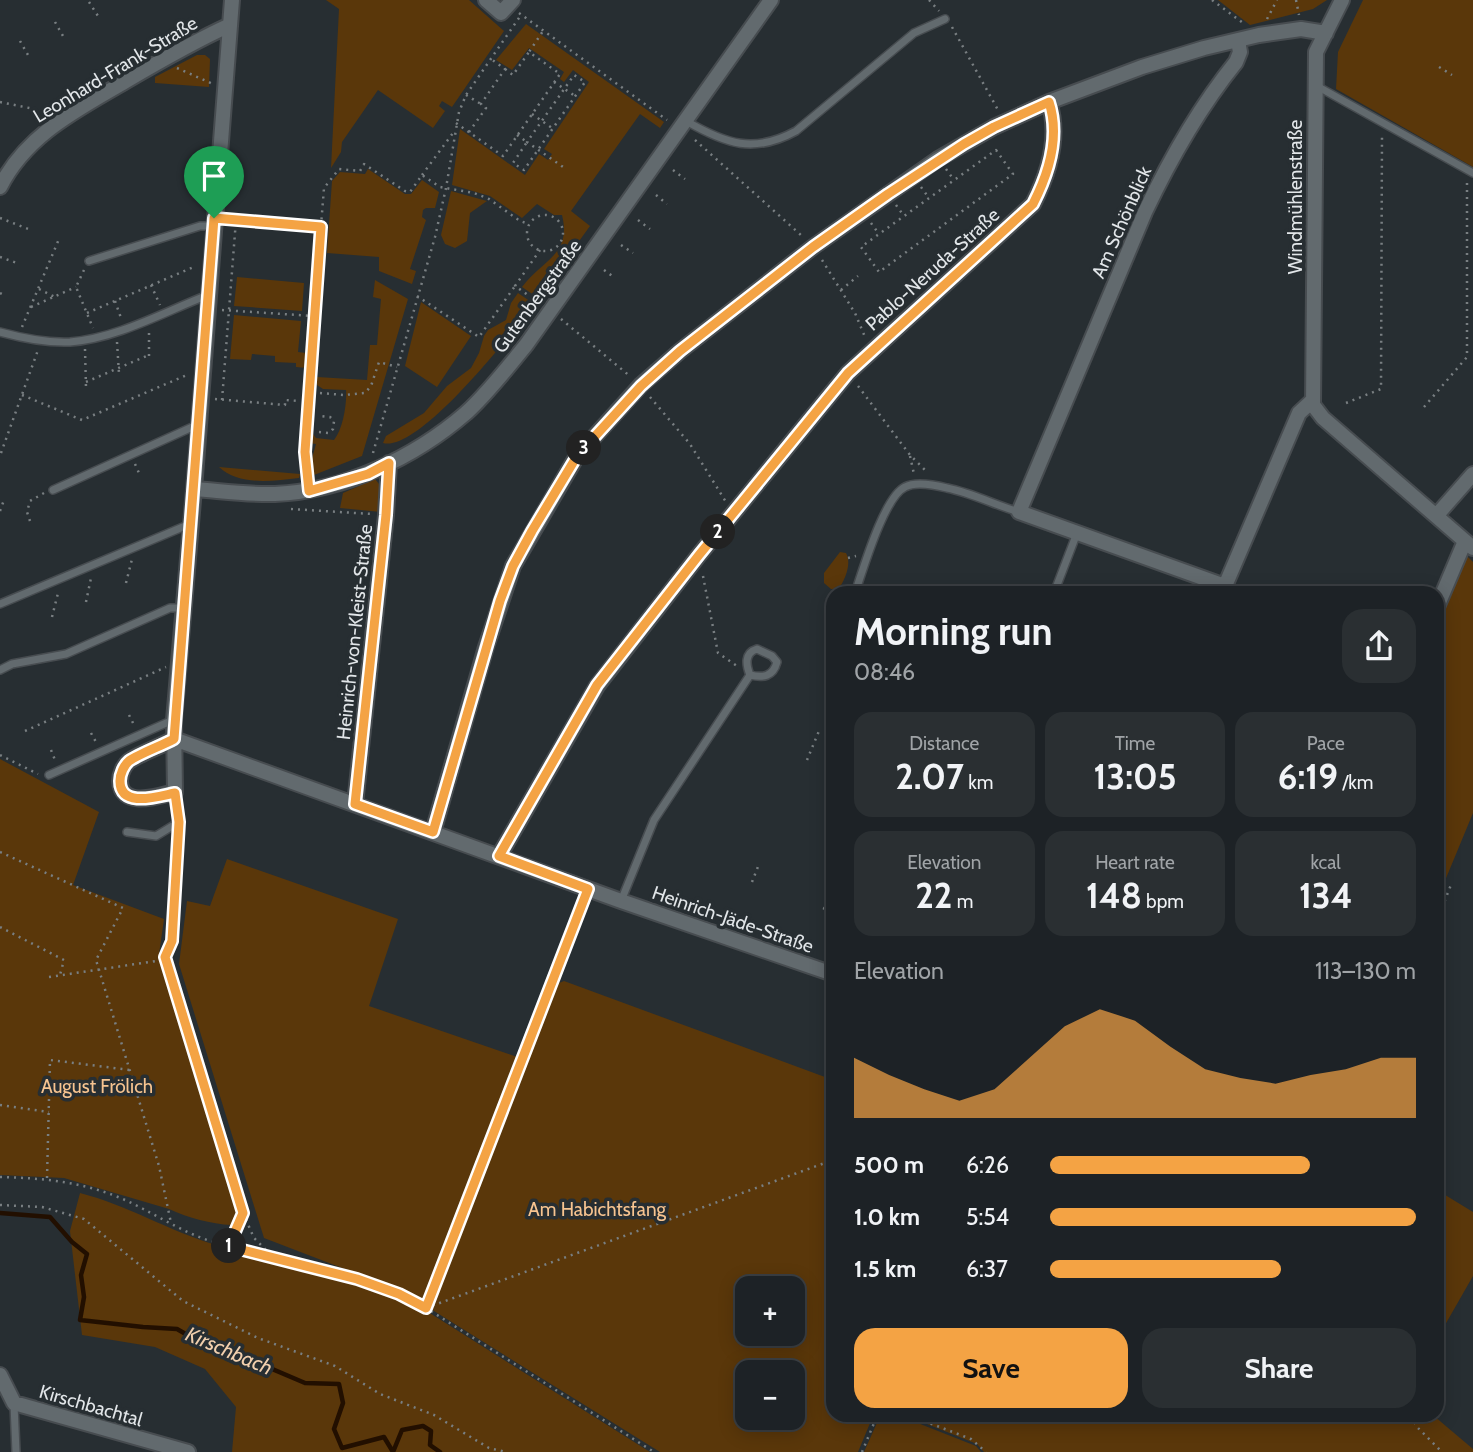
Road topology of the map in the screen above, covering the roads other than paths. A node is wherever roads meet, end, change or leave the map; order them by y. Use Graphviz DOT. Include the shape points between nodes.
graph roads {
  1 [pos="232,0"];
  2 [pos="486,0"];
  3 [pos="513,0"];
  4 [pos="771,0"];
  5 [pos="1342,0"];
  6 [pos="945,19"];
  7 [pos="230,25"];
  8 [pos="1326,33"];
  9 [pos="1238,41"];
  10 [pos="1315,85"];
  11 [pos="1049,102"];
  12 [pos="683,125"];
  13 [pos="1470,172"];
  14 [pos="0,187"];
  15 [pos="214,222"];
  16 [pos="89,261"];
  17 [pos="208,295"];
  18 [pos="0,332"];
  19 [pos="313,363"];
  20 [pos="1313,400"];
  21 [pos="199,424"];
  22 [pos="389,463"];
  23 [pos="1473,474"];
  24 [pos="194,489"];
  25 [pos="53,490"];
  26 [pos="309,491"];
  27 [pos="1019,512"];
  28 [pos="1436,516"];
  29 [pos="191,523"];
  30 [pos="1077,533"];
  31 [pos="1469,545"];
  32 [pos="858,586"];
  33 [pos="1057,586"];
  34 [pos="1216,586"];
  35 [pos="1225,586"];
  36 [pos="1444,593"];
  37 [pos="0,604"];
  38 [pos="184,608"];
  39 [pos="0,670"];
  40 [pos="750,675"];
  41 [pos="174,720"];
  42 [pos="174,739"];
  43 [pos="49,775"];
  44 [pos="175,793"];
  45 [pos="355,804"];
  46 [pos="179,822"];
  47 [pos="127,832"];
  48 [pos="433,832"];
  49 [pos="499,856"];
  50 [pos="621,901"];
  51 [pos="169,968"];
  52 [pos="826,972"];
  53 [pos="0,1375"];
  54 [pos="14,1403"];
  55 [pos="16,1452"];
  56 [pos="188,1452"];
  1 -- 7 [label="street"];
  2 -- 3 [label="street" via="501,13"];
  4 -- 12 [label="street, Gutenbergstraße"];
  5 -- 8 [label="street, Windmühlenstraße"];
  6 -- 12 [label="lane" via="914,33 796,131 769,144 730,142"];
  7 -- 14 [label="street, Leonhard-Frank-Straße" via="166,57 45,131"];
  7 -- 15 [label="street"];
  8 -- 9 [label="street" via="1301,29"];
  8 -- 10 [label="street, Windmühlenstraße" via="1316,52"];
  9 -- 11 [label="street" via="1142,67"];
  9 -- 27 [label="street, Am Schönblick" via="1237,62 1179,145 1144,212"];
  10 -- 13 [label="lane"];
  10 -- 20 [label="street, Windmühlenstraße"];
  11 -- 48 [label="street" via="938,159 813,247 637,383 577,456 513,566"];
  11 -- 49 [label="street, Pablo-Neruda-Straße" via="1053,147 1046,179 1033,204 848,373 597,685"];
  12 -- 22 [label="street, Gutenbergstraße" via="502,375 466,413"];
  15 -- 16 [label="lane"];
  15 -- 17 [label="street"];
  17 -- 18 [label="lane" via="121,330 71,342"];
  17 -- 21 [label="street"];
  19 -- 26 [label="lane" via="305,452"];
  20 -- 28 [label="street" via="1322,418"];
  20 -- 35 [label="street" via="1298,413"];
  21 -- 24 [label="street"];
  21 -- 25 [label="lane"];
  22 -- 26 [label="street, Gutenbergstraße"];
  22 -- 45 [label="street, Heinrich-von-Kleist-Straße"];
  23 -- 28 [label="street"];
  24 -- 26 [label="street, Gutenbergstraße" via="274,494"];
  24 -- 29 [label="street"];
  27 -- 30 [label="street"];
  27 -- 32 [label="lane" via="948,488 904,487 885,512"];
  28 -- 31 [label="street"];
  29 -- 37 [label="lane"];
  29 -- 38 [label="street"];
  30 -- 33 [label="lane"];
  30 -- 34 [label="street"];
  31 -- 36 [label="street"];
  38 -- 39 [label="lane" via="170,608 66,654"];
  38 -- 41 [label="street"];
  40 -- 40 [label="lane" via="746,664 752,651 764,651 777,662 769,675"];
  40 -- 50 [label="lane, Heinrich-Jäde-Straße" via="654,820"];
  41 -- 42 [label="street"];
  41 -- 43 [label="lane"];
  42 -- 44 [label="street"];
  42 -- 44 [label="street" via="129,761 120,783 123,791 139,799"];
  42 -- 45 [label="street, Heinrich-Jäde-Straße"];
  44 -- 46 [label="lane"];
  45 -- 48 [label="street, Heinrich-Jäde-Straße"];
  46 -- 47 [label="lane" via="156,836"];
  46 -- 51 [label="lane" via="172,941 165,957"];
  48 -- 49 [label="street, Heinrich-Jäde-Straße"];
  49 -- 50 [label="street, Heinrich-Jäde-Straße"];
  50 -- 52 [label="street, Heinrich-Jäde-Straße"];
  53 -- 54 [label="street, Kirschbachtal"];
  54 -- 55 [label="lane"];
  54 -- 56 [label="street, Kirschbachtal"];
}
